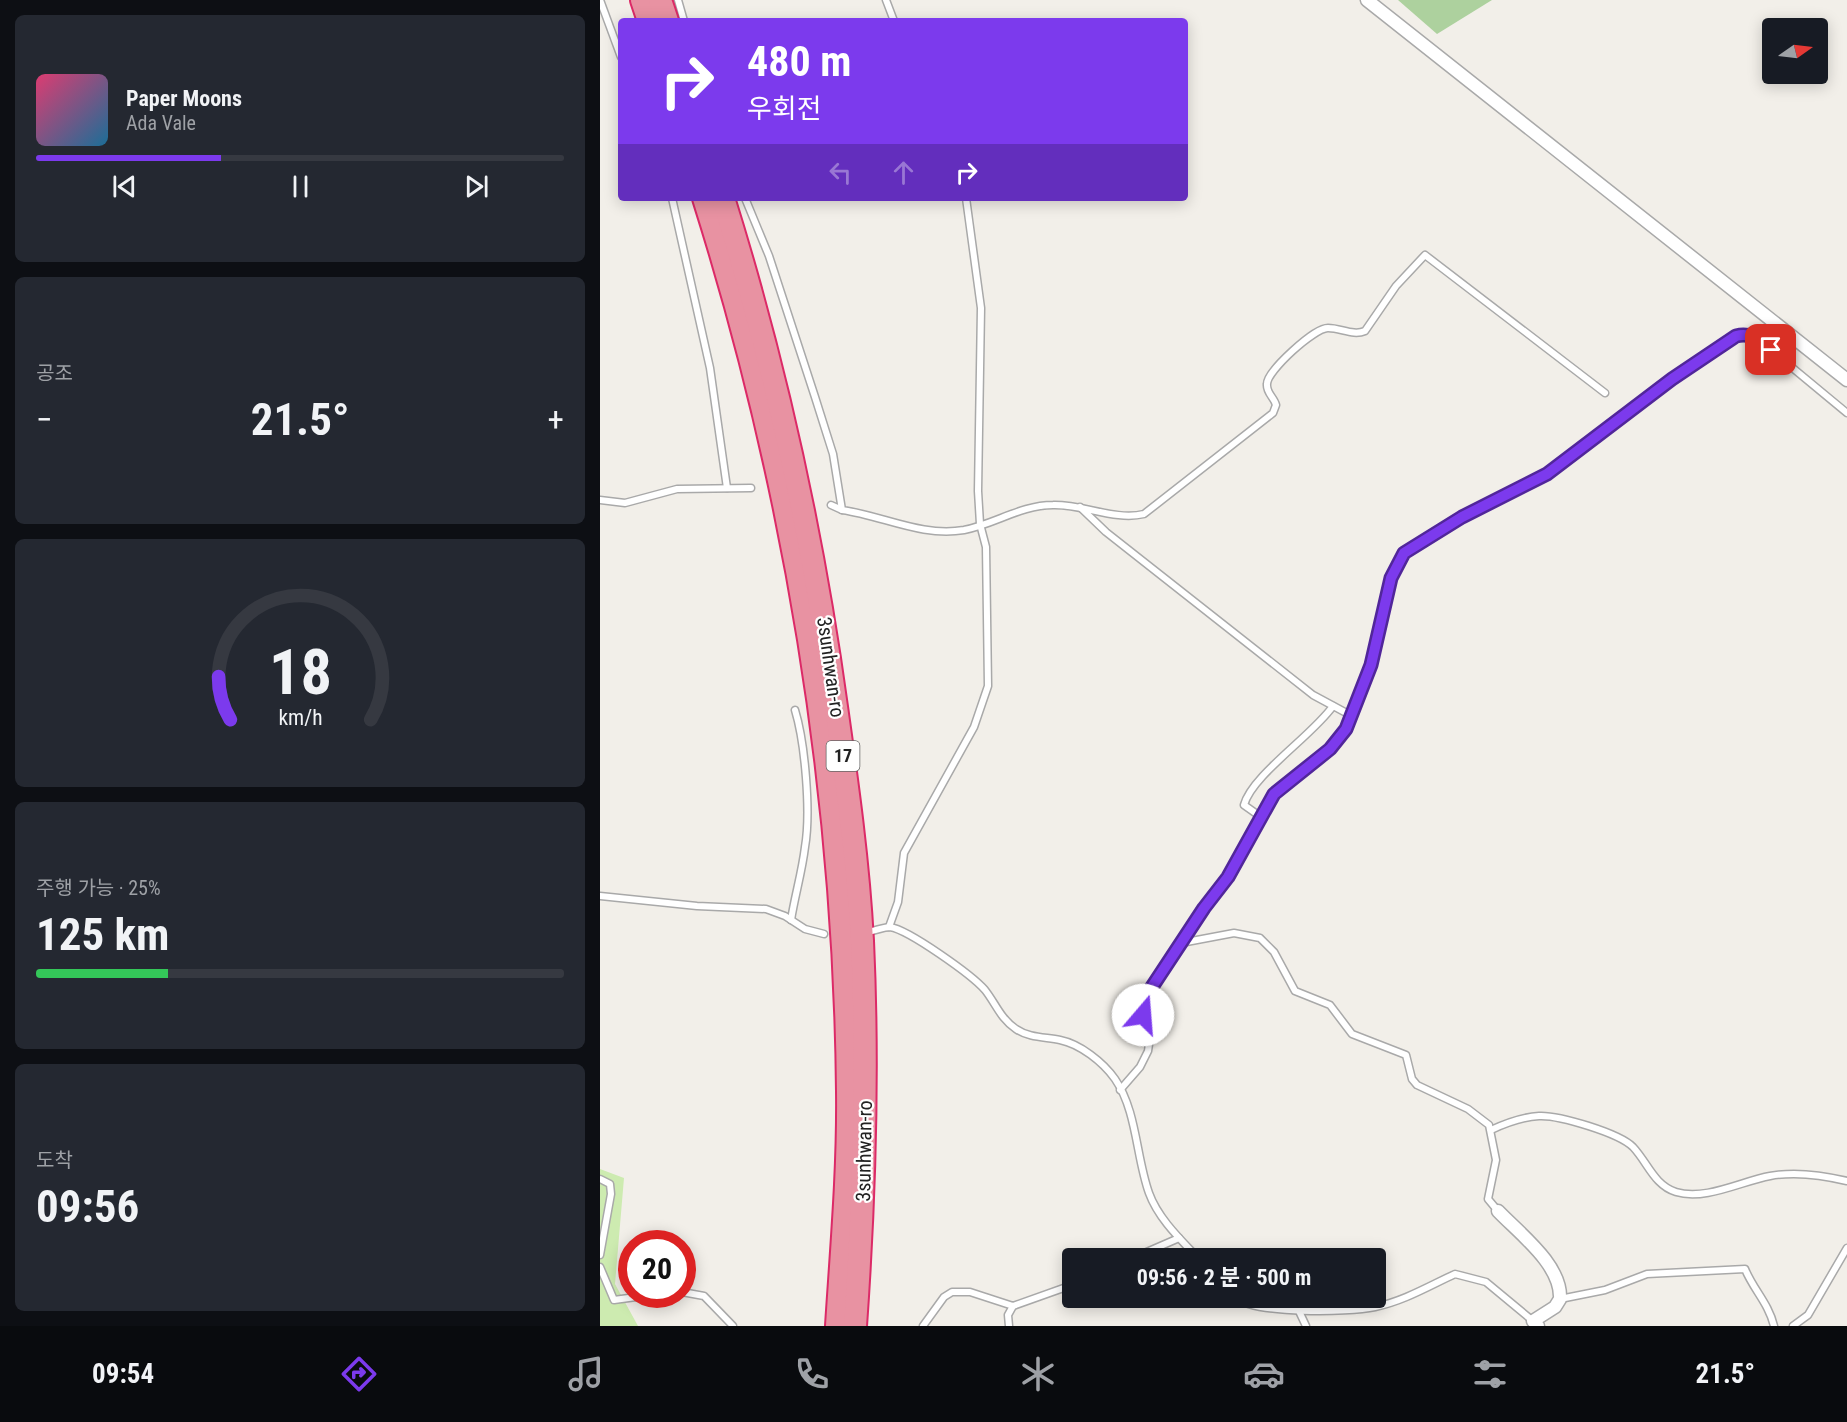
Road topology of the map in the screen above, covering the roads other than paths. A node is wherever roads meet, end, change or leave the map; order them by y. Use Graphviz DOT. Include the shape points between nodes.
graph roads {
  1 [pos="600,0"];
  2 [pos="642,0"];
  3 [pos="660,0"];
  4 [pos="678,0"];
  5 [pos="886,0"];
  6 [pos="1367,0"];
  7 [pos="648,18"];
  8 [pos="666,18"];
  9 [pos="683,18"];
  10 [pos="893,18"];
  11 [pos="618,49"];
  12 [pos="673,201"];
  13 [pos="705,201"];
  14 [pos="724,201"];
  15 [pos="746,201"];
  16 [pos="966,201"];
  17 [pos="1845,373"];
  18 [pos="1605,393"];
  19 [pos="1847,412"];
  20 [pos="727,488"];
  21 [pos="751,488"];
  22 [pos="600,500"];
  23 [pos="831,505"];
  24 [pos="1080,507"];
  25 [pos="842,510"];
  26 [pos="980,524"];
  27 [pos="1334,706"];
  28 [pos="795,710"];
  29 [pos="1352,716"];
  30 [pos="1261,817"];
  31 [pos="600,896"];
  32 [pos="790,920"];
  33 [pos="889,927"];
  34 [pos="872,931"];
  35 [pos="824,934"];
  36 [pos="1181,943"];
  37 [pos="1120,1090"];
  38 [pos="1491,1130"];
  39 [pos="600,1179"];
  40 [pos="1847,1181"];
  41 [pos="1498,1211"];
  42 [pos="1179,1238"];
  43 [pos="1156,1248"];
  44 [pos="1188,1248"];
  45 [pos="1847,1248"];
  46 [pos="600,1255"];
  47 [pos="600,1267"];
  48 [pos="1062,1289"];
  49 [pos="696,1295"];
  50 [pos="618,1299"];
  51 [pos="1560,1299"];
  52 [pos="1013,1306"];
  53 [pos="1283,1308"];
  54 [pos="1298,1309"];
  55 [pos="1536,1323"];
  56 [pos="733,1326"];
  57 [pos="837,1326"];
  58 [pos="855,1326"];
  59 [pos="923,1326"];
  60 [pos="1009,1326"];
  61 [pos="1306,1326"];
  62 [pos="1774,1326"];
  63 [pos="1793,1326"];
  1 -- 11 [label="lane"];
  2 -- 7 [label="highway"];
  3 -- 8 [label="highway"];
  4 -- 9 [label="lane"];
  5 -- 10 [label="lane"];
  6 -- 17 [label="street"];
  12 -- 20 [label="lane" via="710,368"];
  13 -- 57 [label="highway, 3sunhwan-ro / 17" via="765,416 792,538 833,824 845,985 848,1094"];
  14 -- 58 [label="highway, 3sunhwan-ro / 17" via="772,367 800,486 820,592 855,853 862,941 865,1147"];
  15 -- 25 [label="lane" via="769,256 819,408 833,454"];
  16 -- 26 [label="lane" via="980,288"];
  18 -- 24 [label="lane" via="1425,255 1396,286 1365,331 1318,330 1289,355 1268,379 1266,387 1276,405 1273,413 1157,506 1130,516"];
  19 -- 29 [label="lane" via="1754,336 1736,336 1672,379 1554,470 1462,517 1404,553 1391,578 1371,665"];
  20 -- 21 [label="lane"];
  20 -- 22 [label="lane" via="677,489 625,503"];
  23 -- 25 [label="lane"];
  24 -- 26 [label="lane" via="1035,507"];
  24 -- 27 [label="lane" via="1106,532 1313,695"];
  25 -- 26 [label="lane" via="929,532 965,530"];
  26 -- 33 [label="lane" via="986,547 988,686 974,727 904,853 898,902"];
  27 -- 29 [label="lane"];
  27 -- 30 [label="lane" via="1321,724 1259,781 1245,801 1244,806"];
  28 -- 32 [label="lane" via="800,724 807,811 806,846"];
  29 -- 30 [label="lane" via="1330,749 1274,794"];
  30 -- 36 [label="lane" via="1228,877"];
  31 -- 32 [label="lane" via="766,909"];
  32 -- 35 [label="lane"];
  33 -- 34 [label="lane"];
  33 -- 37 [label="lane" via="922,941 968,976 985,990 1004,1019 1015,1028 1084,1051 1102,1065"];
  36 -- 37 [label="lane" via="1143,1004 1150,1037 1148,1051"];
  36 -- 38 [label="lane" via="1234,933 1260,938 1274,952 1296,991 1330,1005 1352,1034 1406,1055 1417,1086 1468,1109"];
  37 -- 42 [label="lane" via="1149,1192 1155,1207"];
  38 -- 40 [label="lane" via="1510,1121 1539,1116 1561,1119 1624,1140 1664,1187 1678,1193 1707,1192 1772,1176 1817,1174"];
  38 -- 41 [label="lane" via="1496,1160 1488,1199"];
  39 -- 46 [label="lane" via="610,1184 611,1194"];
  41 -- 51 [label="street" via="1542,1256 1558,1280"];
  42 -- 43 [label="lane"];
  42 -- 44 [label="lane"];
  45 -- 63 [label="lane" via="1808,1315"];
  47 -- 50 [label="lane" via="614,1300"];
  48 -- 52 [label="lane"];
  49 -- 56 [label="lane" via="704,1296"];
  51 -- 55 [label="street"];
  51 -- 62 [label="lane" via="1605,1290 1647,1274 1745,1269 1752,1287 1768,1307"];
  52 -- 59 [label="lane" via="970,1292 952,1292"];
  52 -- 60 [label="lane" via="1008,1314"];
  53 -- 54 [label="lane"];
  54 -- 55 [label="lane" via="1374,1307 1422,1291 1455,1274 1486,1282"];
  54 -- 61 [label="lane"];
}
